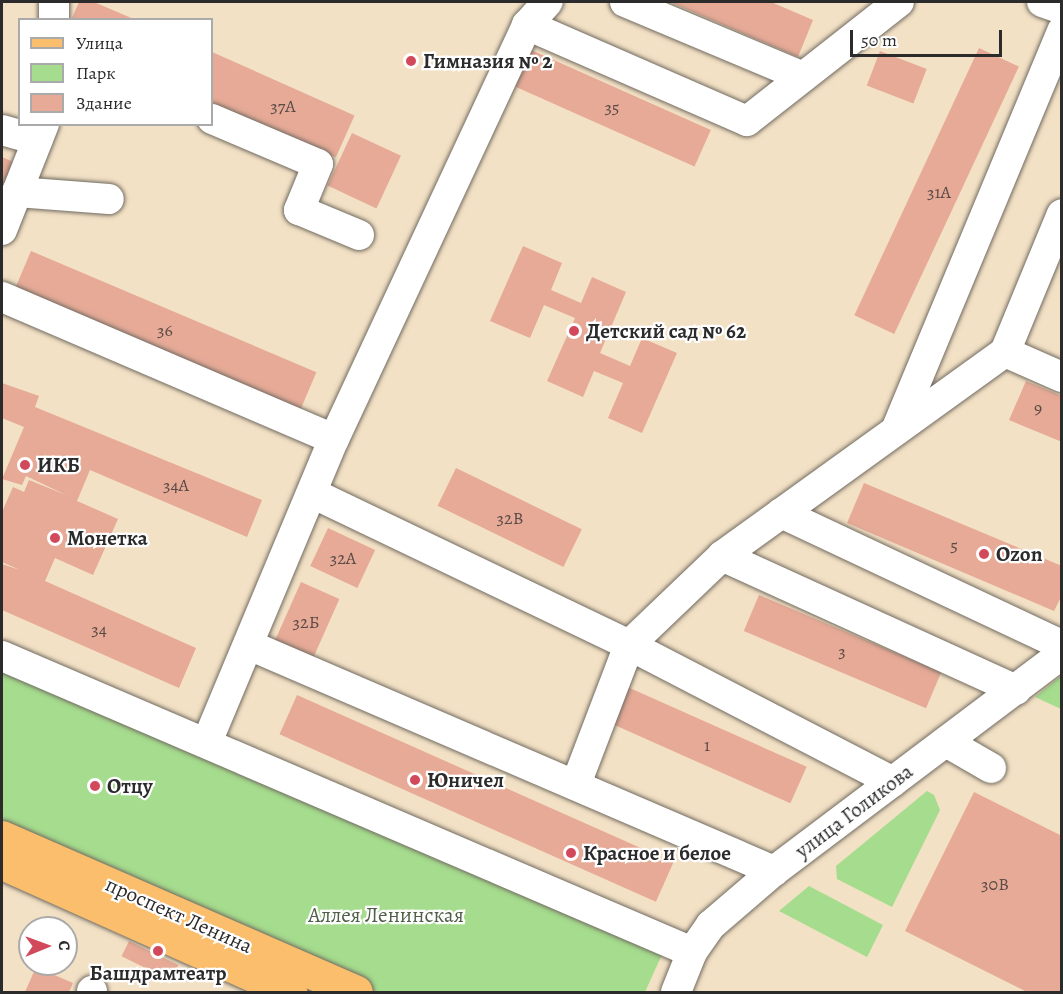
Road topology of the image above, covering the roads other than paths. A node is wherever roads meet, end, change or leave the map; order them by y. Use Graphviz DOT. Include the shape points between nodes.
graph roads {
  1 [pos="54,2"];
  2 [pos="548,2"];
  3 [pos="626,2"];
  4 [pos="899,2"];
  5 [pos="1042,2"];
  6 [pos="1062,9"];
  7 [pos="54,18"];
  8 [pos="527,25"];
  9 [pos="1062,31"];
  10 [pos="803,77"];
  11 [pos="213,119"];
  12 [pos="2,130"];
  13 [pos="41,132"];
  14 [pos="17,192"];
  15 [pos="109,199"];
  16 [pos="1061,218"];
  17 [pos="2,230"];
  18 [pos="359,235"];
  19 [pos="2,297"];
  20 [pos="1005,352"];
  21 [pos="1062,377"];
  22 [pos="896,430"];
  23 [pos="334,438"];
  24 [pos="312,493"];
  25 [pos="781,513"];
  26 [pos="722,556"];
  27 [pos="249,645"];
  28 [pos="629,645"];
  29 [pos="1062,645"];
  30 [pos="1062,654"];
  31 [pos="2,656"];
  32 [pos="1016,690"];
  33 [pos="207,742"];
  34 [pos="946,742"];
  35 [pos="992,768"];
  36 [pos="894,782"];
  37 [pos="576,784"];
  38 [pos="2,837"];
  39 [pos="2,863"];
  40 [pos="774,871"];
  41 [pos="692,952"];
  42 [pos="287,985"];
  43 [pos="356,993"];
  44 [pos="676,993"];
  1 -- 7 [label="street"];
  2 -- 8 [label="street"];
  3 -- 10 [label="street"];
  4 -- 10 [label="street"];
  5 -- 6 [label="street"];
  8 -- 10 [label="street" via="747,121"];
  8 -- 23 [label="street"];
  9 -- 22 [label="street"];
  11 -- 18 [label="street" via="318,164 299,210"];
  12 -- 13 [label="street"];
  13 -- 14 [label="street"];
  14 -- 15 [label="street"];
  14 -- 17 [label="street"];
  16 -- 20 [label="street"];
  19 -- 23 [label="street"];
  20 -- 21 [label="street"];
  20 -- 22 [label="street"];
  22 -- 25 [label="street"];
  23 -- 24 [label="street"];
  24 -- 27 [label="street"];
  24 -- 28 [label="street"];
  25 -- 26 [label="street"];
  25 -- 29 [label="street"];
  26 -- 28 [label="street"];
  26 -- 32 [label="street"];
  27 -- 33 [label="street"];
  27 -- 37 [label="street"];
  28 -- 36 [label="street"];
  28 -- 37 [label="street"];
  30 -- 32 [label="street, улица Голикова"];
  31 -- 33 [label="street"];
  32 -- 34 [label="street, улица Голикова"];
  33 -- 41 [label="street"];
  34 -- 35 [label="street"];
  34 -- 36 [label="street, улица Голикова"];
  36 -- 40 [label="street, улица Голикова"];
  37 -- 40 [label="street"];
  38 -- 42 [label="main road, проспект Ленина"];
  39 -- 42 [label="main road, проспект Ленина"];
  40 -- 41 [label="street, улица Голикова" via="711,925"];
  41 -- 44 [label="street, улица Голикова"];
  42 -- 43 [label="main road, проспект Ленина"];
}
